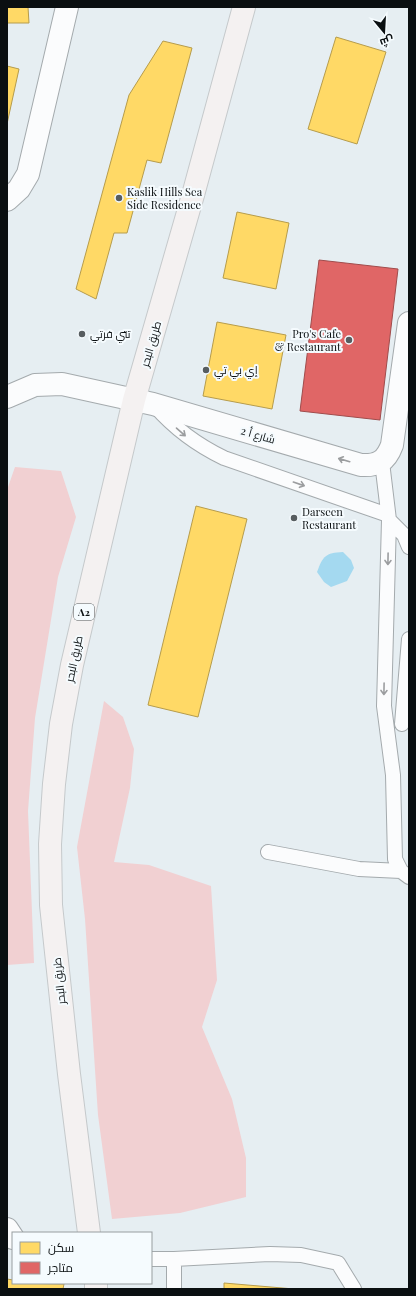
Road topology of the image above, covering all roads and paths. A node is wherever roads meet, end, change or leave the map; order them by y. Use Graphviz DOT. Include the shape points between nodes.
graph roads {
  1 [pos="67,7"];
  2 [pos="244,7"];
  3 [pos="7,200"];
  4 [pos="409,323"];
  5 [pos="7,397"];
  6 [pos="144,402"];
  7 [pos="404,402"];
  8 [pos="382,462"];
  9 [pos="388,517"];
  10 [pos="409,547"];
  11 [pos="409,639"];
  12 [pos="385,722"];
  13 [pos="405,725"];
  14 [pos="268,852"];
  15 [pos="405,874"];
  16 [pos="89,1232"];
  17 [pos="152,1259"];
  18 [pos="174,1259"];
  19 [pos="174,1289"];
  20 [pos="354,1289"];
  1 -- 3 [label="street" via="28,174 19,189"];
  2 -- 6 [label="main road, طريق البحر / A2" via="193,195"];
  4 -- 7 [label="street"];
  5 -- 6 [label="street, شارع أ 2" via="35,385 62,384"];
  8 -- 6 [label="street, شارع أ 2, one-way" via="372,466 361,465"];
  6 -- 9 [label="lane, one-way" via="185,436 224,458"];
  6 -- 16 [label="main road, طريق البحر / A2" via="72,665 61,724 50,844 51,905"];
  7 -- 8 [label="street" via="389,455"];
  8 -- 9 [label="lane"];
  9 -- 10 [label="lane" via="404,535"];
  9 -- 12 [label="lane, one-way"];
  11 -- 13 [label="lane"];
  12 -- 13 [label="lane"];
  12 -- 15 [label="lane" via="393,775 394,853 395,860"];
  14 -- 15 [label="lane" via="359,869"];
  17 -- 18 [label="lane"];
  18 -- 19 [label="lane"];
  18 -- 20 [label="lane" via="300,1255 338,1262"];
}
